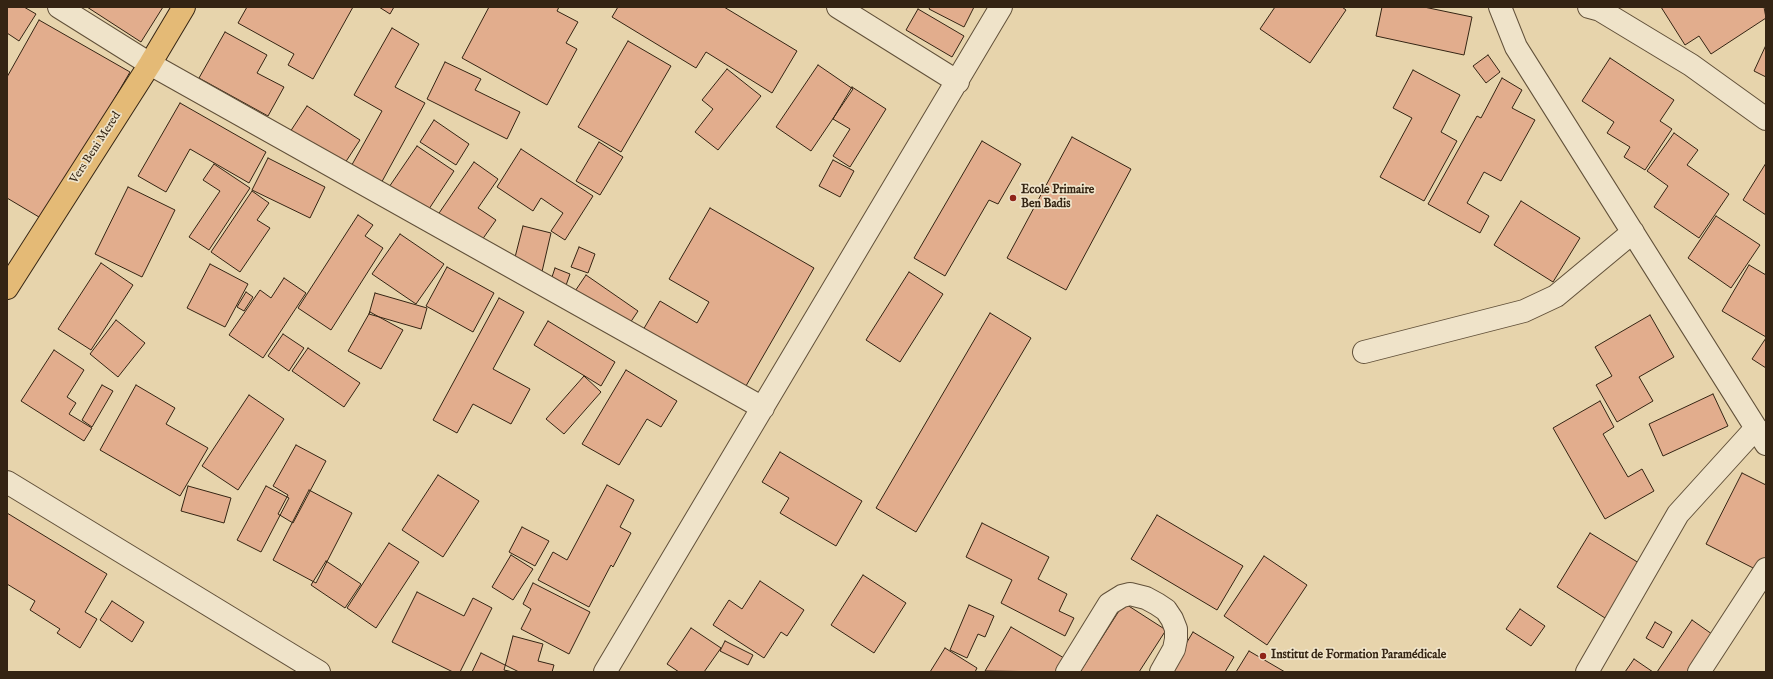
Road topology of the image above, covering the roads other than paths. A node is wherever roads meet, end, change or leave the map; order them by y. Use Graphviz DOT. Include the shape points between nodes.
graph roads {
  1 [pos="59,7"];
  2 [pos="184,7"];
  3 [pos="838,7"];
  4 [pos="1001,7"];
  5 [pos="1500,7"];
  6 [pos="1589,7"];
  7 [pos="866,14"];
  8 [pos="150,64"];
  9 [pos="958,82"];
  10 [pos="1766,119"];
  11 [pos="1633,232"];
  12 [pos="7,288"];
  13 [pos="1364,352"];
  14 [pos="763,408"];
  15 [pos="1761,436"];
  16 [pos="7,482"];
  17 [pos="1766,569"];
  18 [pos="319,672"];
  19 [pos="605,672"];
  20 [pos="1067,672"];
  21 [pos="1161,672"];
  22 [pos="1586,672"];
  23 [pos="1699,672"];
  1 -- 8 [label="street"];
  2 -- 8 [label="main road, Vers Beni Mered"];
  3 -- 7 [label="street"];
  4 -- 9 [label="street"];
  5 -- 11 [label="street" via="1516,47"];
  6 -- 10 [label="street" via="1600,10 1691,65"];
  7 -- 9 [label="street"];
  8 -- 12 [label="main road, Vers Beni Mered"];
  8 -- 14 [label="street"];
  9 -- 14 [label="street"];
  11 -- 13 [label="street" via="1556,296 1524,312"];
  11 -- 15 [label="street"];
  14 -- 19 [label="street"];
  15 -- 22 [label="street" via="1678,514"];
  16 -- 18 [label="street"];
  17 -- 23 [label="street"];
  20 -- 21 [label="street" via="1109,604 1118,597 1130,594 1146,598 1166,610 1176,629 1174,650"];
}
